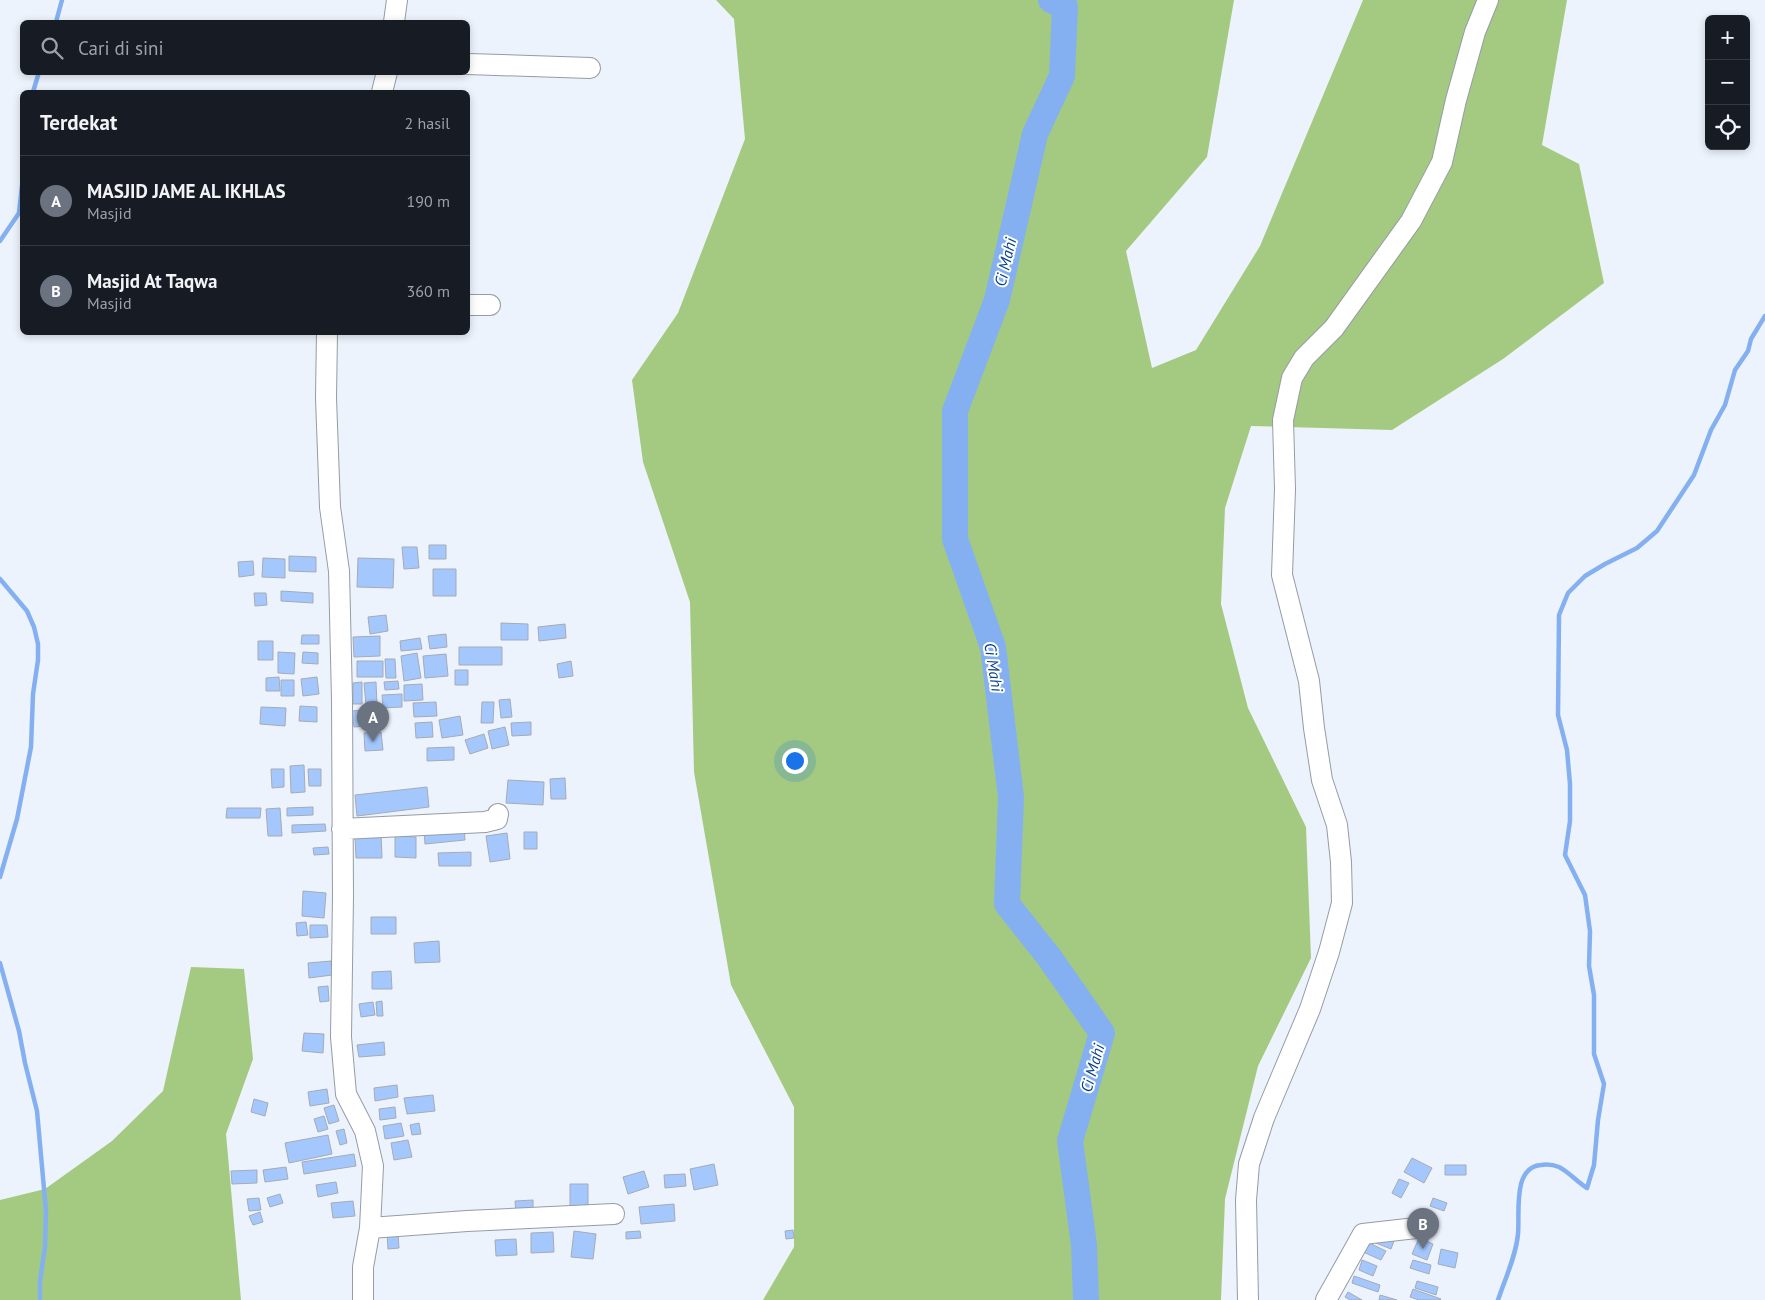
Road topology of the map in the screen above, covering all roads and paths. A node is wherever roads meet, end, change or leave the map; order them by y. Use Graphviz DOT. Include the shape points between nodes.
graph roads {
  1 [pos="397,0"];
  2 [pos="1488,0"];
  3 [pos="394,20"];
  4 [pos="470,64"];
  5 [pos="590,68"];
  6 [pos="386,75"];
  7 [pos="382,90"];
  8 [pos="470,305"];
  9 [pos="490,305"];
  10 [pos="327,335"];
  11 [pos="498,814"];
  12 [pos="342,829"];
  13 [pos="614,1214"];
  14 [pos="370,1228"];
  15 [pos="1416,1228"];
  16 [pos="364,1300"];
  17 [pos="1248,1300"];
  18 [pos="1326,1300"];
  1 -- 3 [label="street"];
  2 -- 17 [label="street" via="1475,32 1442,162 1411,221 1334,328 1304,358 1292,378 1283,420 1282,575 1309,681 1322,780 1337,825 1342,862 1342,903 1313,999 1264,1118 1249,1164 1246,1200"];
  4 -- 5 [label="street"];
  6 -- 7 [label="street"];
  8 -- 9 [label="street"];
  10 -- 12 [label="street" via="330,497 339,571"];
  11 -- 12 [label="street" via="497,819 486,822"];
  12 -- 14 [label="street" via="342,1060 346,1094 365,1131 373,1166"];
  13 -- 14 [label="street"];
  14 -- 16 [label="street" via="363,1267"];
  15 -- 18 [label="street" via="1363,1234"];
}
